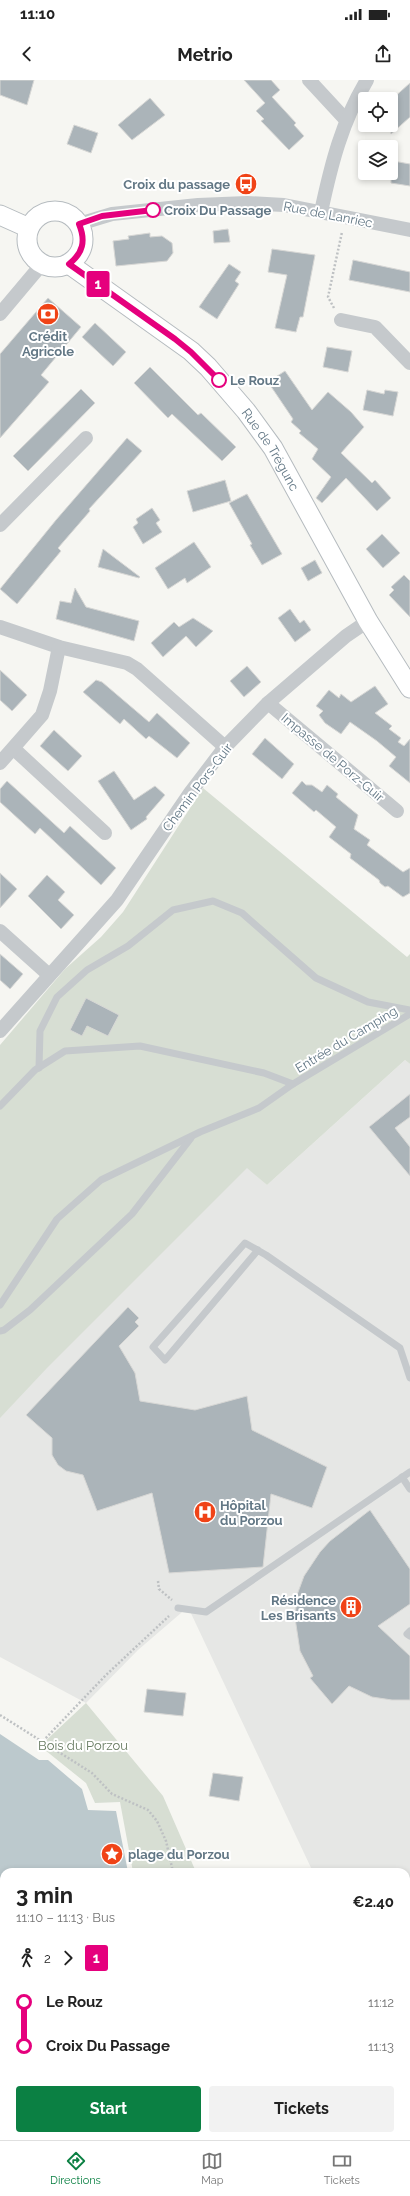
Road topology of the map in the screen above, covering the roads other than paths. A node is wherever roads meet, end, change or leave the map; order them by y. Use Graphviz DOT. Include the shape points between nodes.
graph roads {
  1 [pos="309,80"];
  2 [pos="367,80"];
  3 [pos="346,120"];
  4 [pos="320,212"];
  5 [pos="0,215"];
  6 [pos="79,224"];
  7 [pos="29,228"];
  8 [pos="410,230"];
  9 [pos="42,264"];
  10 [pos="69,264"];
  11 [pos="0,314"];
  12 [pos="341,320"];
  13 [pos="410,363"];
  14 [pos="86,438"];
  15 [pos="0,525"];
  16 [pos="368,621"];
  17 [pos="0,628"];
  18 [pos="59,647"];
  19 [pos="410,688"];
  20 [pos="268,703"];
  21 [pos="225,747"];
  22 [pos="14,749"];
  23 [pos="0,763"];
  24 [pos="397,811"];
  25 [pos="105,833"];
  26 [pos="0,931"];
  27 [pos="49,975"];
  28 [pos="410,1010"];
  29 [pos="410,1014"];
  30 [pos="0,1031"];
  31 [pos="39,1068"];
  32 [pos="293,1084"];
  33 [pos="0,1106"];
  34 [pos="192,1136"];
  35 [pos="258,1250"];
  36 [pos="0,1305"];
  37 [pos="0,1331"];
  38 [pos="410,1378"];
  39 [pos="410,1472"];
  40 [pos="402,1478"];
  41 [pos="410,1489"];
  42 [pos="178,1608"];
  43 [pos="410,1631"];
  44 [pos="410,1636"];
  1 -- 3 [label="street"];
  2 -- 3 [label="street"];
  3 -- 4 [label="street"];
  4 -- 6 [label="street, Rue de Lanriec" via="284,205 198,205 112,214"];
  4 -- 8 [label="street, Rue de Lanriec"];
  5 -- 7 [label="main road"];
  6 -- 7 [label="main road" via="66,213 58,211 41,215"];
  6 -- 10 [label="main road" via="83,242 79,254"];
  7 -- 9 [label="main road" via="27,240 30,252"];
  9 -- 10 [label="main road" via="51,267"];
  9 -- 11 [label="street"];
  10 -- 16 [label="main road, Rue de Trégunc" via="191,352 246,411 273,448"];
  12 -- 13 [label="street" via="375,327"];
  14 -- 15 [label="street"];
  16 -- 19 [label="main road, Rue de Trégunc"];
  16 -- 20 [label="street, Chemin Pors-Guir" via="346,636"];
  17 -- 18 [label="street"];
  18 -- 21 [label="street" via="127,663 137,668"];
  18 -- 22 [label="street" via="50,692 42,715"];
  20 -- 21 [label="street, Chemin Pors-Guir"];
  20 -- 24 [label="street, Impasse de Porz-Guir"];
  21 -- 27 [label="street, Chemin Pors-Guir" via="190,793 117,900"];
  22 -- 23 [label="street"];
  22 -- 25 [label="street"];
  26 -- 27 [label="street"];
  27 -- 30 [label="street, Chemin Pors-Guir"];
  28 -- 31 [label="lane" via="368,1002 316,978 242,913 213,901 173,910 128,946 87,970 57,997 40,1030"];
  29 -- 32 [label="lane, Entrée du Camping"];
  31 -- 32 [label="lane" via="65,1051 140,1046 264,1073"];
  31 -- 33 [label="lane"];
  32 -- 34 [label="lane, Entrée du Camping" via="259,1108"];
  34 -- 36 [label="lane, Entrée du Camping" via="101,1180 57,1219"];
  34 -- 37 [label="lane" via="132,1214 30,1310"];
  35 -- 35 [label="lane" via="245,1243 153,1347 165,1360"];
  35 -- 38 [label="lane" via="400,1348"];
  39 -- 40 [label="lane"];
  40 -- 41 [label="lane"];
  40 -- 42 [label="lane" via="206,1612"];
  43 -- 44 [label="lane" via="407,1634"];
}
